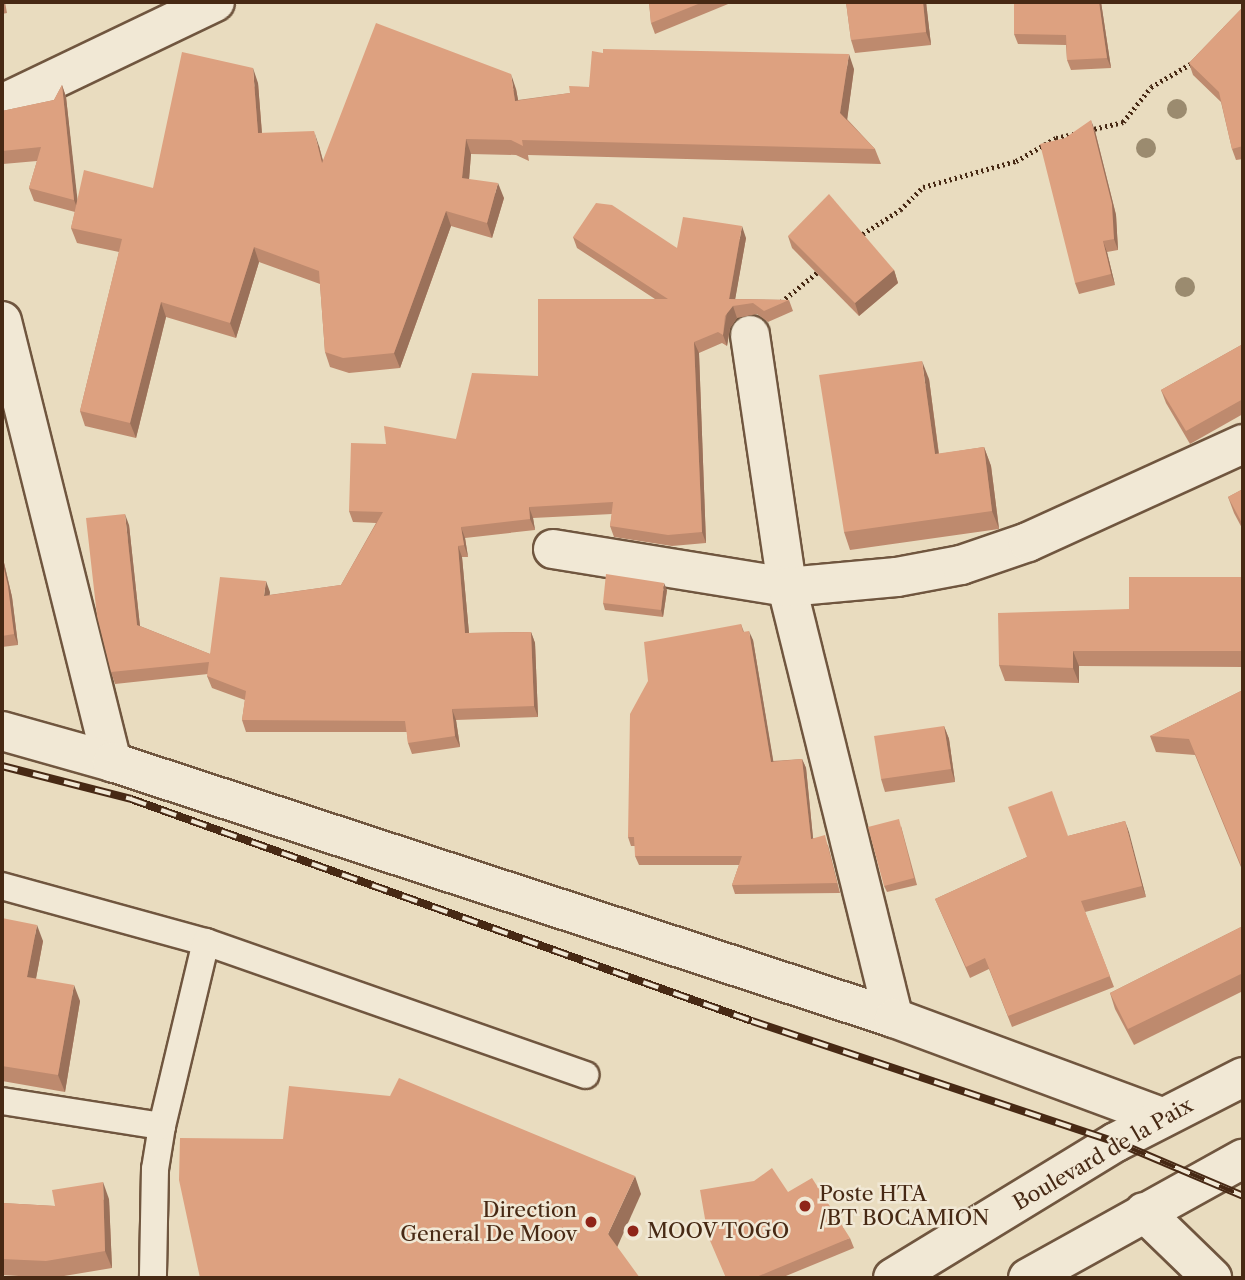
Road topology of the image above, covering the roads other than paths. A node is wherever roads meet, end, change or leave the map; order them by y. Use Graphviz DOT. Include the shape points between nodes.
graph roads {
  1 [pos="215,2"];
  2 [pos="2,104"];
  3 [pos="2,321"];
  4 [pos="750,334"];
  5 [pos="1243,444"];
  6 [pos="554,549"];
  7 [pos="788,587"];
  8 [pos="2,732"];
  9 [pos="112,762"];
  10 [pos="2,886"];
  11 [pos="206,942"];
  12 [pos="894,1017"];
  13 [pos="586,1075"];
  14 [pos="1243,1077"];
  15 [pos="2,1101"];
  16 [pos="1162,1117"];
  17 [pos="162,1126"];
  18 [pos="1243,1159"];
  19 [pos="1144,1212"];
  20 [pos="153,1278"];
  21 [pos="892,1278"];
  22 [pos="1028,1278"];
  23 [pos="1212,1278"];
  1 -- 2 [label="street"];
  3 -- 9 [label="street"];
  4 -- 7 [label="street"];
  5 -- 7 [label="street" via="1028,542 961,565 897,577"];
  6 -- 7 [label="street"];
  7 -- 12 [label="street"];
  8 -- 9 [label="street"];
  9 -- 12 [label="street"];
  10 -- 11 [label="lane"];
  11 -- 13 [label="lane"];
  11 -- 17 [label="lane"];
  12 -- 16 [label="street"];
  14 -- 16 [label="street, Boulevard de la Paix"];
  15 -- 17 [label="lane"];
  16 -- 21 [label="street, Boulevard de la Paix"];
  17 -- 20 [label="lane" via="155,1169"];
  18 -- 19 [label="street"];
  19 -- 22 [label="street"];
  19 -- 23 [label="street"];
}
